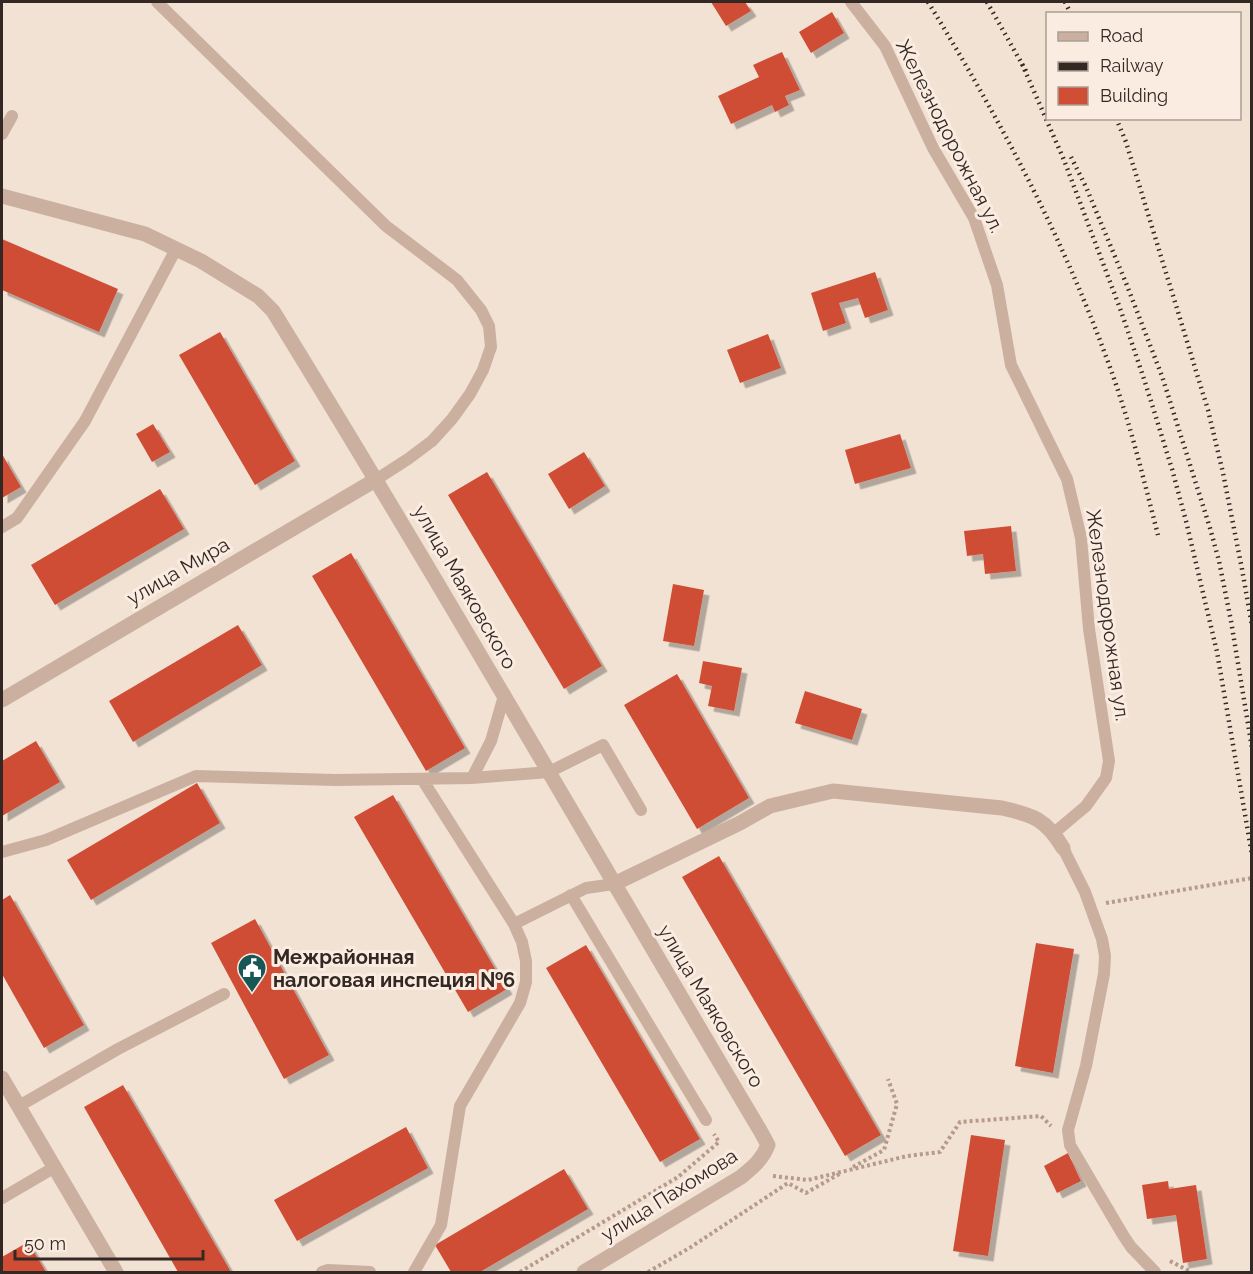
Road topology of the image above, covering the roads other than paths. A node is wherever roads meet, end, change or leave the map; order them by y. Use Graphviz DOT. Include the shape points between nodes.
graph roads {
  1 [pos="157,2"];
  2 [pos="851,2"];
  3 [pos="12,116"];
  4 [pos="2,134"];
  5 [pos="2,195"];
  6 [pos="176,249"];
  7 [pos="376,479"];
  8 [pos="2,528"];
  9 [pos="504,696"];
  10 [pos="2,700"];
  11 [pos="549,772"];
  12 [pos="472,778"];
  13 [pos="422,779"];
  14 [pos="641,810"];
  15 [pos="1054,833"];
  16 [pos="1063,848"];
  17 [pos="2,852"];
  18 [pos="614,884"];
  19 [pos="571,895"];
  20 [pos="514,924"];
  21 [pos="224,994"];
  22 [pos="2,1078"];
  23 [pos="19,1106"];
  24 [pos="706,1120"];
  25 [pos="768,1145"];
  26 [pos="55,1167"];
  27 [pos="2,1198"];
  28 [pos="116,1272"];
  29 [pos="322,1272"];
  30 [pos="370,1272"];
  31 [pos="414,1272"];
  32 [pos="585,1272"];
  33 [pos="1155,1272"];
  1 -- 7 [label="lane" via="387,226 457,280 489,326 491,347 483,370 452,419 432,441"];
  2 -- 15 [label="lane, Железнодорожная ул." via="885,46 933,148 974,218 997,285 1011,365 1067,479 1081,538 1089,629 1109,762 1106,778 1086,806"];
  3 -- 4 [label="lane"];
  5 -- 6 [label="street, улица Маяковского" via="145,234"];
  6 -- 7 [label="street, улица Маяковского" via="258,296 273,310"];
  6 -- 8 [label="lane" via="84,421 17,518"];
  7 -- 9 [label="street, улица Маяковского"];
  7 -- 10 [label="street, улица Мира"];
  9 -- 11 [label="street, улица Маяковского"];
  9 -- 12 [label="lane" via="491,741"];
  11 -- 12 [label="lane"];
  11 -- 14 [label="lane" via="603,745"];
  11 -- 18 [label="street, улица Маяковского"];
  12 -- 13 [label="lane"];
  13 -- 17 [label="lane" via="196,776 46,840"];
  13 -- 20 [label="lane"];
  15 -- 16 [label="street"];
  15 -- 18 [label="street" via="1026,814 1002,808 833,791 770,806"];
  16 -- 33 [label="lane" via="1086,892 1105,956 1086,1066 1068,1130 1070,1145 1131,1247"];
  18 -- 19 [label="lane" via="586,888"];
  18 -- 25 [label="street, улица Маяковского"];
  19 -- 20 [label="lane"];
  19 -- 24 [label="lane"];
  20 -- 31 [label="lane" via="526,961 520,1003 460,1106 441,1225"];
  21 -- 23 [label="lane"];
  22 -- 23 [label="street"];
  23 -- 26 [label="street"];
  25 -- 32 [label="street, улица Пахомова" via="747,1172"];
  26 -- 27 [label="lane"];
  26 -- 28 [label="street"];
  29 -- 30 [label="lane"];
}
